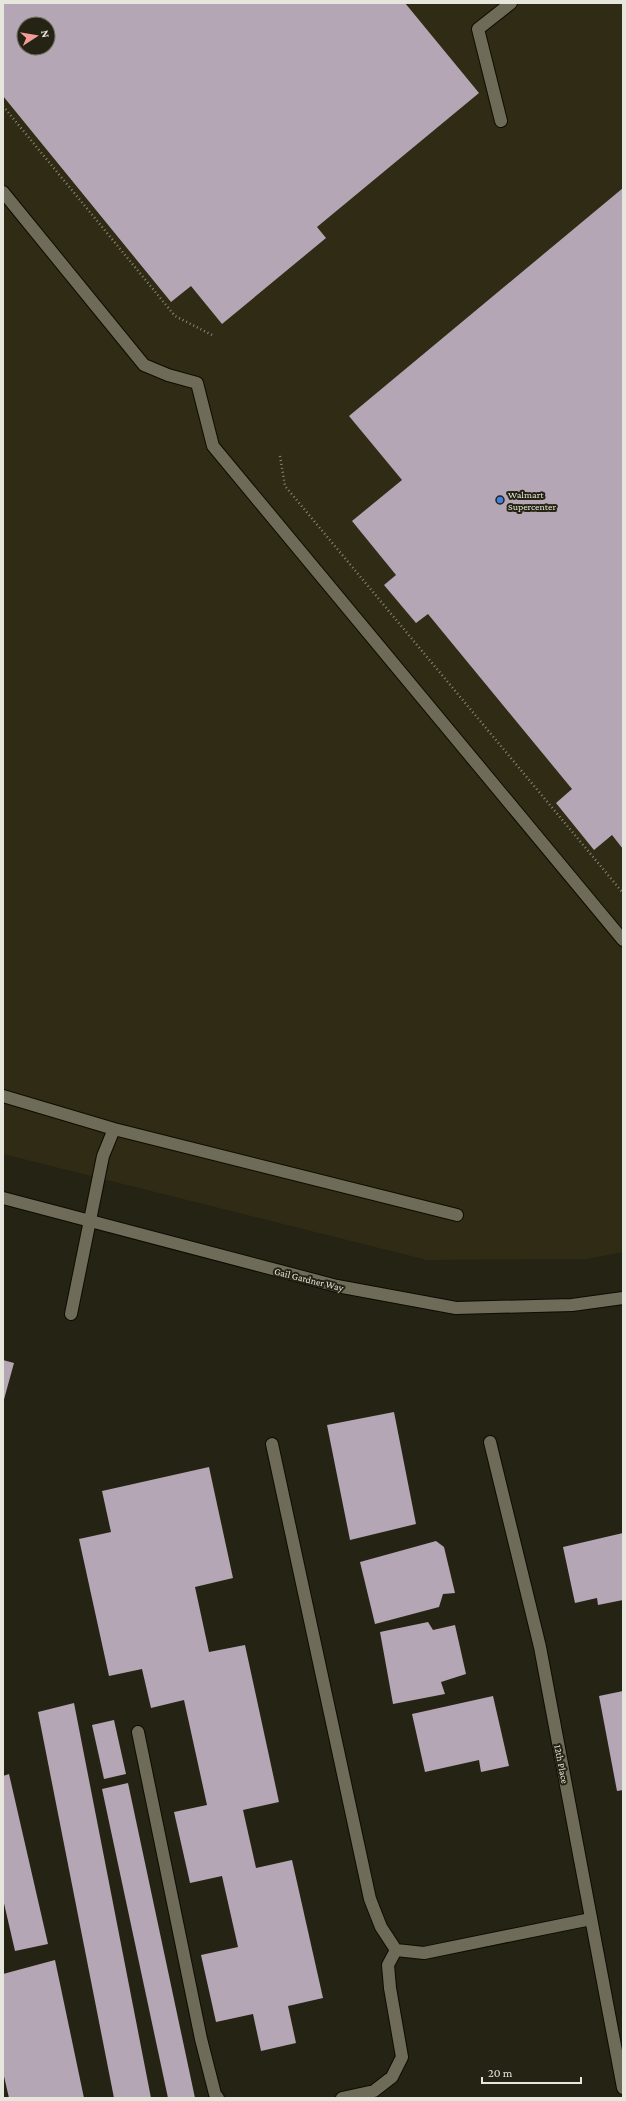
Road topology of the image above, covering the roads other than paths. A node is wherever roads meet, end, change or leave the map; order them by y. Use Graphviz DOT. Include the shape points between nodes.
graph roads {
  1 [pos="511,3"];
  2 [pos="501,121"];
  3 [pos="3,192"];
  4 [pos="623,940"];
  5 [pos="3,1096"];
  6 [pos="114,1129"];
  7 [pos="3,1198"];
  8 [pos="457,1215"];
  9 [pos="89,1219"];
  10 [pos="623,1298"];
  11 [pos="71,1314"];
  12 [pos="490,1442"];
  13 [pos="272,1444"];
  14 [pos="138,1732"];
  15 [pos="591,1918"];
  16 [pos="396,1950"];
  17 [pos="623,2088"];
  18 [pos="218,2098"];
  19 [pos="342,2098"];
  1 -- 2 [label="street" via="478,29"];
  3 -- 4 [label="street" via="144,365 197,383 214,446"];
  5 -- 6 [label="street"];
  6 -- 8 [label="street"];
  6 -- 9 [label="street" via="103,1156"];
  7 -- 9 [label="street, Gail Gardner Way"];
  9 -- 10 [label="street, Gail Gardner Way" via="337,1286 456,1308 572,1305"];
  9 -- 11 [label="street"];
  12 -- 15 [label="street, 12th Place" via="540,1647"];
  13 -- 16 [label="street" via="370,1899 380,1927"];
  14 -- 18 [label="street" via="200,2039"];
  15 -- 16 [label="street" via="424,1953"];
  15 -- 17 [label="street, 12th Place"];
  16 -- 19 [label="street" via="388,1965 402,2057 392,2077 374,2091"];
}
